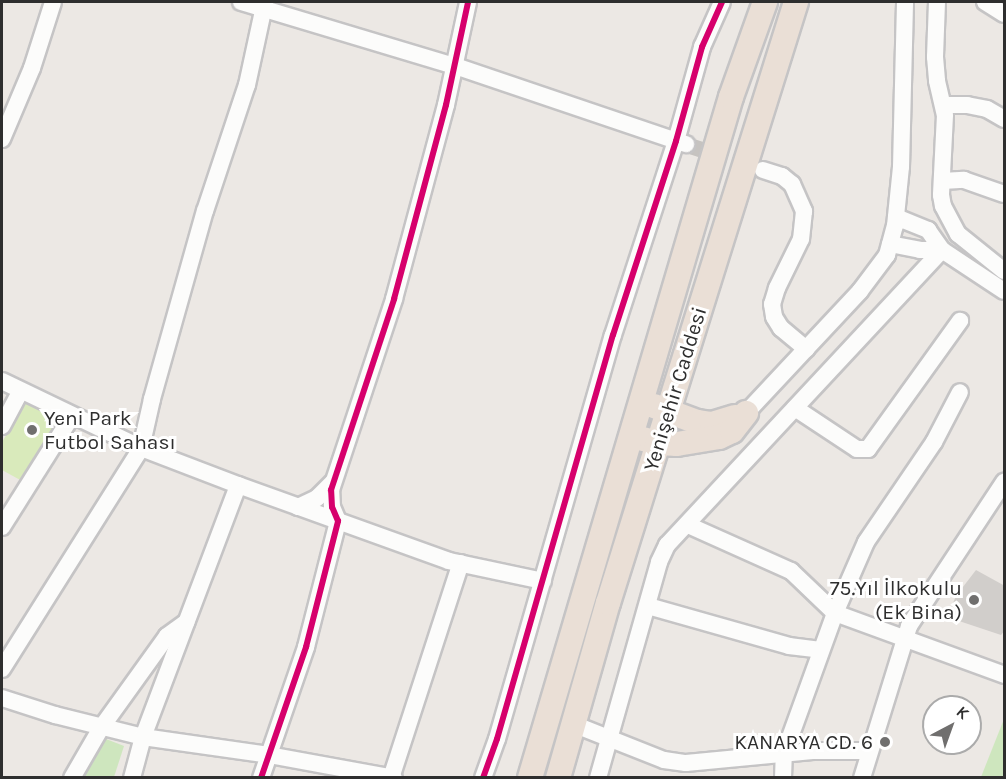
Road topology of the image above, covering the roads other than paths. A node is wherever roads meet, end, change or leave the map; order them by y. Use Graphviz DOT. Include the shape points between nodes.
graph roads {
  1 [pos="53,2"];
  2 [pos="241,2"];
  3 [pos="468,2"];
  4 [pos="722,2"];
  5 [pos="765,2"];
  6 [pos="796,2"];
  7 [pos="905,2"];
  8 [pos="937,2"];
  9 [pos="985,2"];
  10 [pos="264,5"];
  11 [pos="1005,14"];
  12 [pos="454,66"];
  13 [pos="944,105"];
  14 [pos="1005,119"];
  15 [pos="2,139"];
  16 [pos="682,143"];
  17 [pos="763,170"];
  18 [pos="942,181"];
  19 [pos="1005,194"];
  20 [pos="896,217"];
  21 [pos="890,244"];
  22 [pos="942,250"];
  23 [pos="1005,271"];
  24 [pos="1005,291"];
  25 [pos="960,321"];
  26 [pos="806,349"];
  27 [pos="2,381"];
  28 [pos="21,391"];
  29 [pos="960,392"];
  30 [pos="643,402"];
  31 [pos="795,408"];
  32 [pos="668,411"];
  33 [pos="746,413"];
  34 [pos="72,416"];
  35 [pos="2,426"];
  36 [pos="632,436"];
  37 [pos="658,444"];
  38 [pos="141,448"];
  39 [pos="333,482"];
  40 [pos="1005,482"];
  41 [pos="238,485"];
  42 [pos="298,507"];
  43 [pos="338,521"];
  44 [pos="688,525"];
  45 [pos="2,527"];
  46 [pos="461,563"];
  47 [pos="543,581"];
  48 [pos="648,606"];
  49 [pos="835,613"];
  50 [pos="186,622"];
  51 [pos="904,640"];
  52 [pos="821,650"];
  53 [pos="2,669"];
  54 [pos="1005,675"];
  55 [pos="2,698"];
  56 [pos="573,724"];
  57 [pos="101,728"];
  58 [pos="143,736"];
  59 [pos="610,738"];
  60 [pos="869,751"];
  61 [pos="784,754"];
  62 [pos="269,755"];
  63 [pos="694,770"];
  64 [pos="72,777"];
  65 [pos="132,777"];
  66 [pos="261,777"];
  67 [pos="392,777"];
  68 [pos="483,777"];
  69 [pos="530,777"];
  70 [pos="558,777"];
  71 [pos="598,777"];
  72 [pos="783,777"];
  73 [pos="862,777"];
  1 -- 15 [label="street" via="32,68"];
  2 -- 10 [label="street"];
  3 -- 12 [label="street"];
  4 -- 16 [label="street" via="702,47"];
  5 -- 30 [label="highway, Yenişehir Caddesi" via="731,98"];
  6 -- 32 [label="highway, Yenişehir Caddesi"];
  7 -- 20 [label="street"];
  8 -- 13 [label="street" via="935,57"];
  9 -- 11 [label="street"];
  10 -- 12 [label="street"];
  10 -- 38 [label="street" via="247,85 205,211"];
  12 -- 16 [label="street"];
  12 -- 39 [label="street" via="394,300"];
  13 -- 14 [label="street" via="987,109"];
  13 -- 18 [label="street"];
  16 -- 47 [label="street" via="614,334"];
  17 -- 26 [label="street" via="792,184 804,211 801,239 772,304 781,328"];
  18 -- 19 [label="street" via="964,180"];
  18 -- 23 [label="street" via="943,206 952,226 965,241"];
  20 -- 21 [label="street"];
  20 -- 22 [label="street" via="928,230"];
  21 -- 22 [label="street"];
  21 -- 26 [label="street" via="887,255 860,291"];
  22 -- 24 [label="street"];
  22 -- 31 [label="street"];
  25 -- 31 [label="street" via="868,449 857,449"];
  26 -- 33 [label="street"];
  27 -- 28 [label="street"];
  28 -- 34 [label="street"];
  28 -- 35 [label="street"];
  29 -- 49 [label="street" via="934,442 866,542"];
  30 -- 32 [label="highway"];
  30 -- 36 [label="highway, Yenişehir Caddesi"];
  31 -- 44 [label="street"];
  32 -- 33 [label="highway" via="712,424"];
  32 -- 37 [label="highway, Yenişehir Caddesi"];
  33 -- 37 [label="highway" via="732,431 718,437 694,443"];
  34 -- 38 [label="street"];
  34 -- 45 [label="street"];
  36 -- 37 [label="highway"];
  36 -- 69 [label="highway, Yenişehir Caddesi"];
  37 -- 56 [label="highway, Yenişehir Caddesi"];
  38 -- 41 [label="street"];
  38 -- 53 [label="street"];
  39 -- 42 [label="street" via="317,498"];
  39 -- 43 [label="street" via="332,507"];
  40 -- 51 [label="street" via="943,571"];
  41 -- 42 [label="street"];
  41 -- 50 [label="street"];
  42 -- 43 [label="street"];
  43 -- 46 [label="street"];
  43 -- 62 [label="street" via="306,647"];
  44 -- 48 [label="street" via="667,545"];
  44 -- 49 [label="street" via="791,571"];
  46 -- 47 [label="street"];
  46 -- 67 [label="street"];
  47 -- 68 [label="street"];
  48 -- 52 [label="street" via="789,646"];
  48 -- 59 [label="street"];
  49 -- 51 [label="street"];
  49 -- 52 [label="street"];
  50 -- 57 [label="street" via="167,636"];
  50 -- 58 [label="street"];
  51 -- 54 [label="street"];
  51 -- 60 [label="street"];
  52 -- 61 [label="street"];
  55 -- 57 [label="street"];
  56 -- 59 [label="street"];
  56 -- 70 [label="highway, Yenişehir Caddesi"];
  57 -- 58 [label="street"];
  57 -- 64 [label="street"];
  58 -- 62 [label="street"];
  58 -- 65 [label="street"];
  59 -- 63 [label="street"];
  59 -- 71 [label="street"];
  60 -- 61 [label="street"];
  60 -- 73 [label="street"];
  61 -- 63 [label="street"];
  61 -- 72 [label="street"];
  62 -- 66 [label="street"];
  62 -- 67 [label="street"];
}
